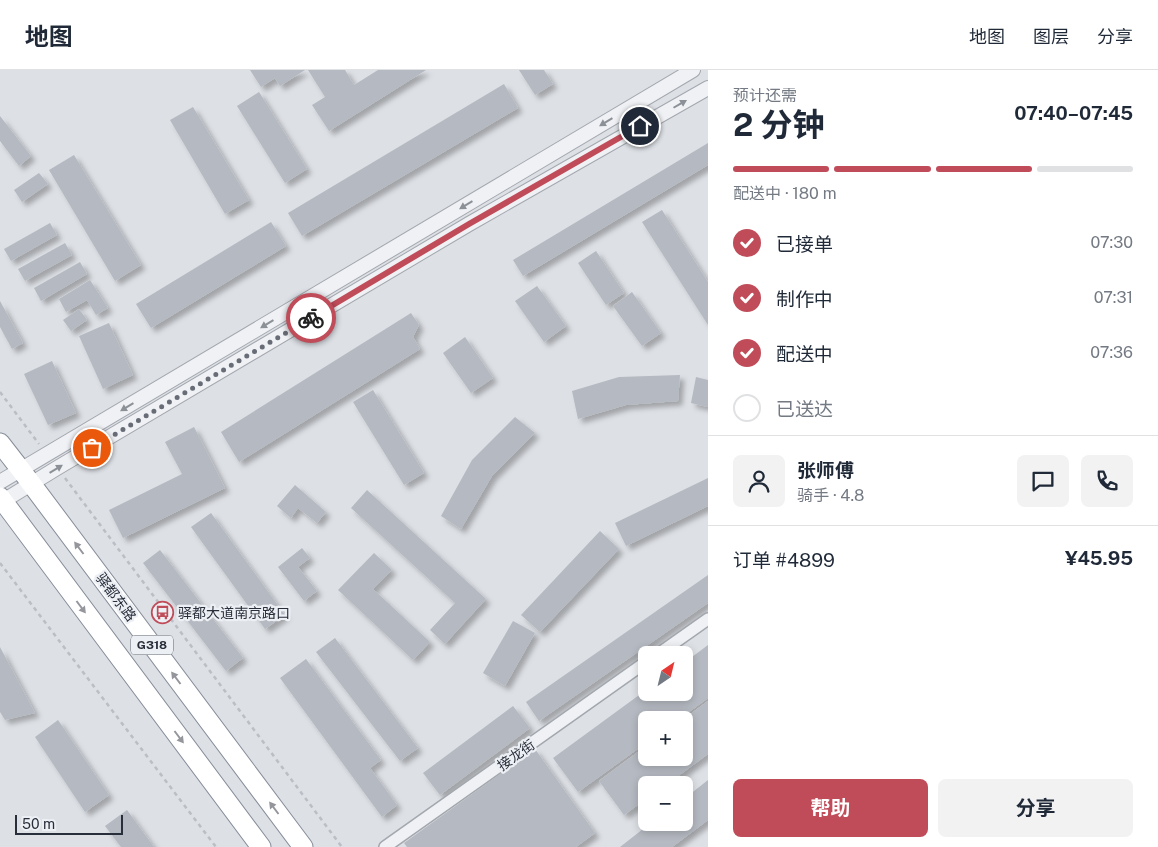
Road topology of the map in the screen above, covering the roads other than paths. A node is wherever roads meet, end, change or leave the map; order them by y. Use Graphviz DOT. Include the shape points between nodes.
graph roads {
  1 [pos="693,70"];
  2 [pos="708,88"];
  3 [pos="0,443"];
  4 [pos="26,477"];
  5 [pos="0,482"];
  6 [pos="1,501"];
  7 [pos="708,619"];
  8 [pos="670,646"];
  9 [pos="638,668"];
  10 [pos="261,847"];
  11 [pos="303,847"];
  12 [pos="385,847"];
  1 -- 4 [label="street, one-way" via="47,455"];
  4 -- 2 [label="street, one-way" via="57,468 469,224"];
  3 -- 4 [label="highway, 驿都东路 / G318"];
  4 -- 5 [label="street"];
  4 -- 6 [label="street"];
  11 -- 4 [label="highway, 驿都东路 / G318, one-way"];
  6 -- 10 [label="highway, G318, one-way"];
  7 -- 8 [label="street"];
  9 -- 12 [label="street, 接龙街"];
}
